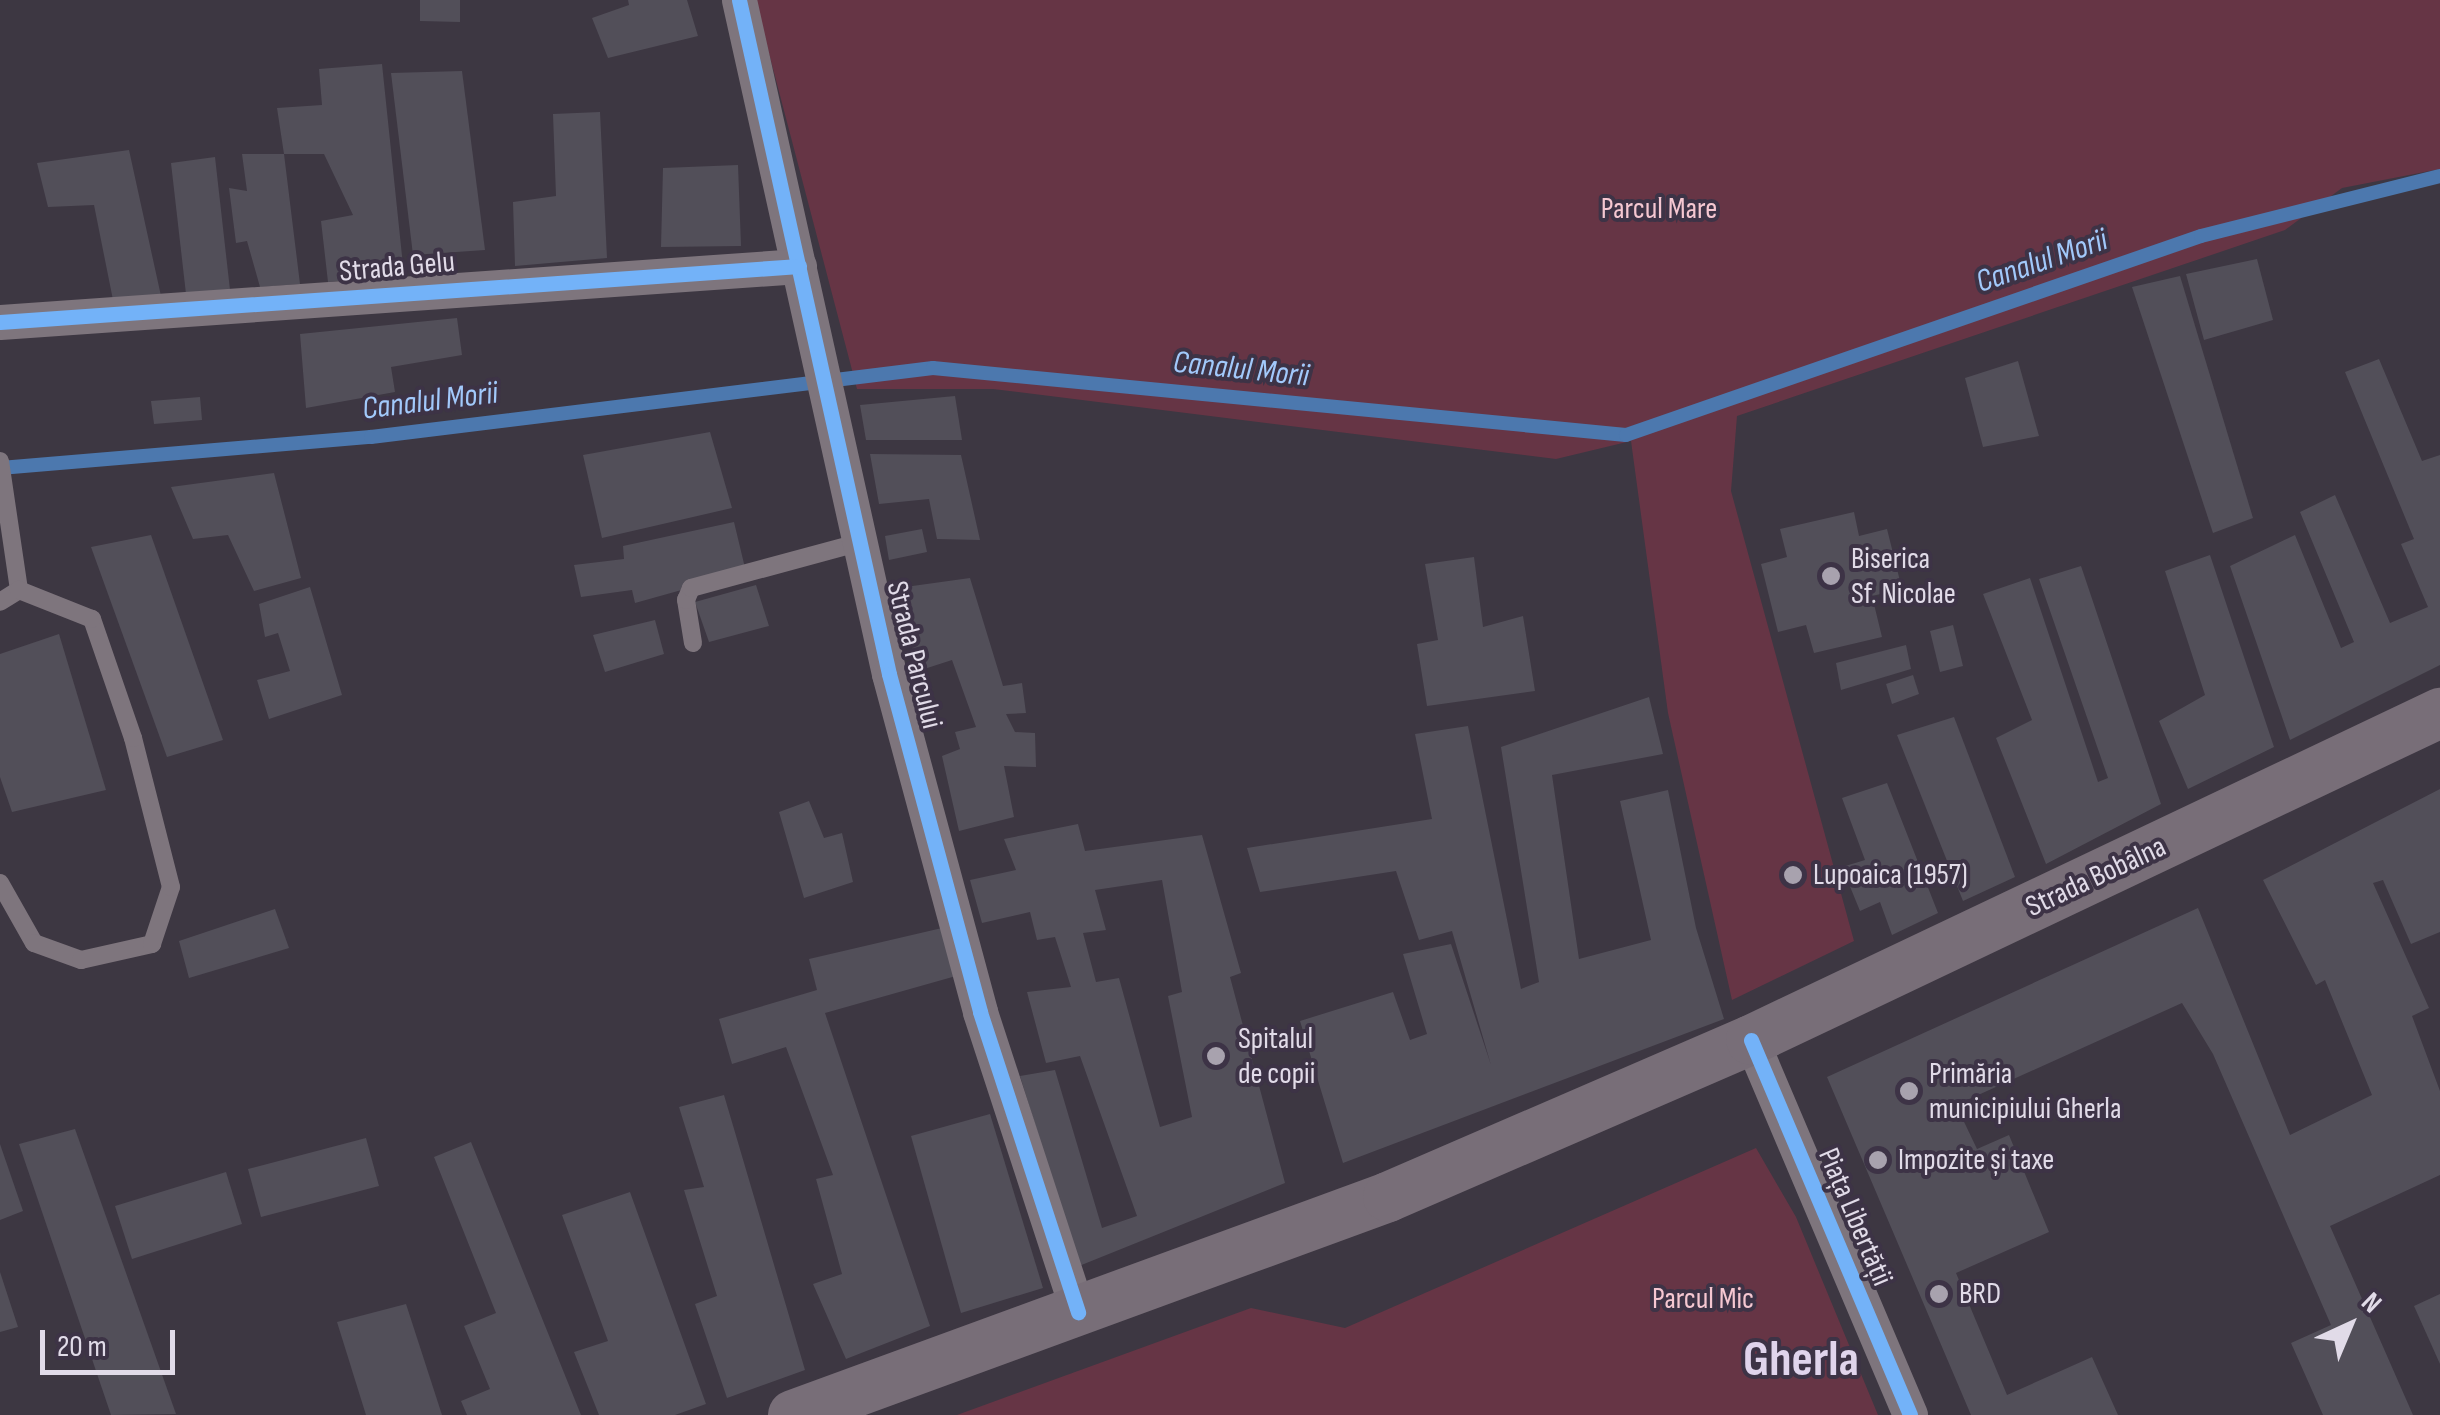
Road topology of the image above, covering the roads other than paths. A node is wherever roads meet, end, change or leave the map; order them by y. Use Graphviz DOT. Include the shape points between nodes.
graph roads {
  1 [pos="739,0"];
  2 [pos="799,266"];
  3 [pos="0,322"];
  4 [pos="0,461"];
  5 [pos="858,543"];
  6 [pos="19,590"];
  7 [pos="0,602"];
  8 [pos="694,643"];
  9 [pos="2440,713"];
  10 [pos="0,883"];
  11 [pos="1752,1040"];
  12 [pos="1078,1312"];
  13 [pos="793,1415"];
  14 [pos="1910,1415"];
  1 -- 2 [label="street, Strada Parcului"];
  2 -- 3 [label="street, Strada Gelu"];
  2 -- 5 [label="street, Strada Parcului"];
  4 -- 6 [label="lane"];
  5 -- 8 [label="lane" via="692,588 686,600"];
  5 -- 12 [label="street, Strada Parcului" via="980,1012"];
  6 -- 7 [label="lane"];
  6 -- 10 [label="lane" via="92,619 133,738 170,887 152,944 80,960 34,943"];
  9 -- 11 [label="main road, Strada Bobâlna"];
  11 -- 12 [label="main road" via="1388,1196"];
  11 -- 14 [label="street, Piața Libertății"];
  12 -- 13 [label="main road"];
}
